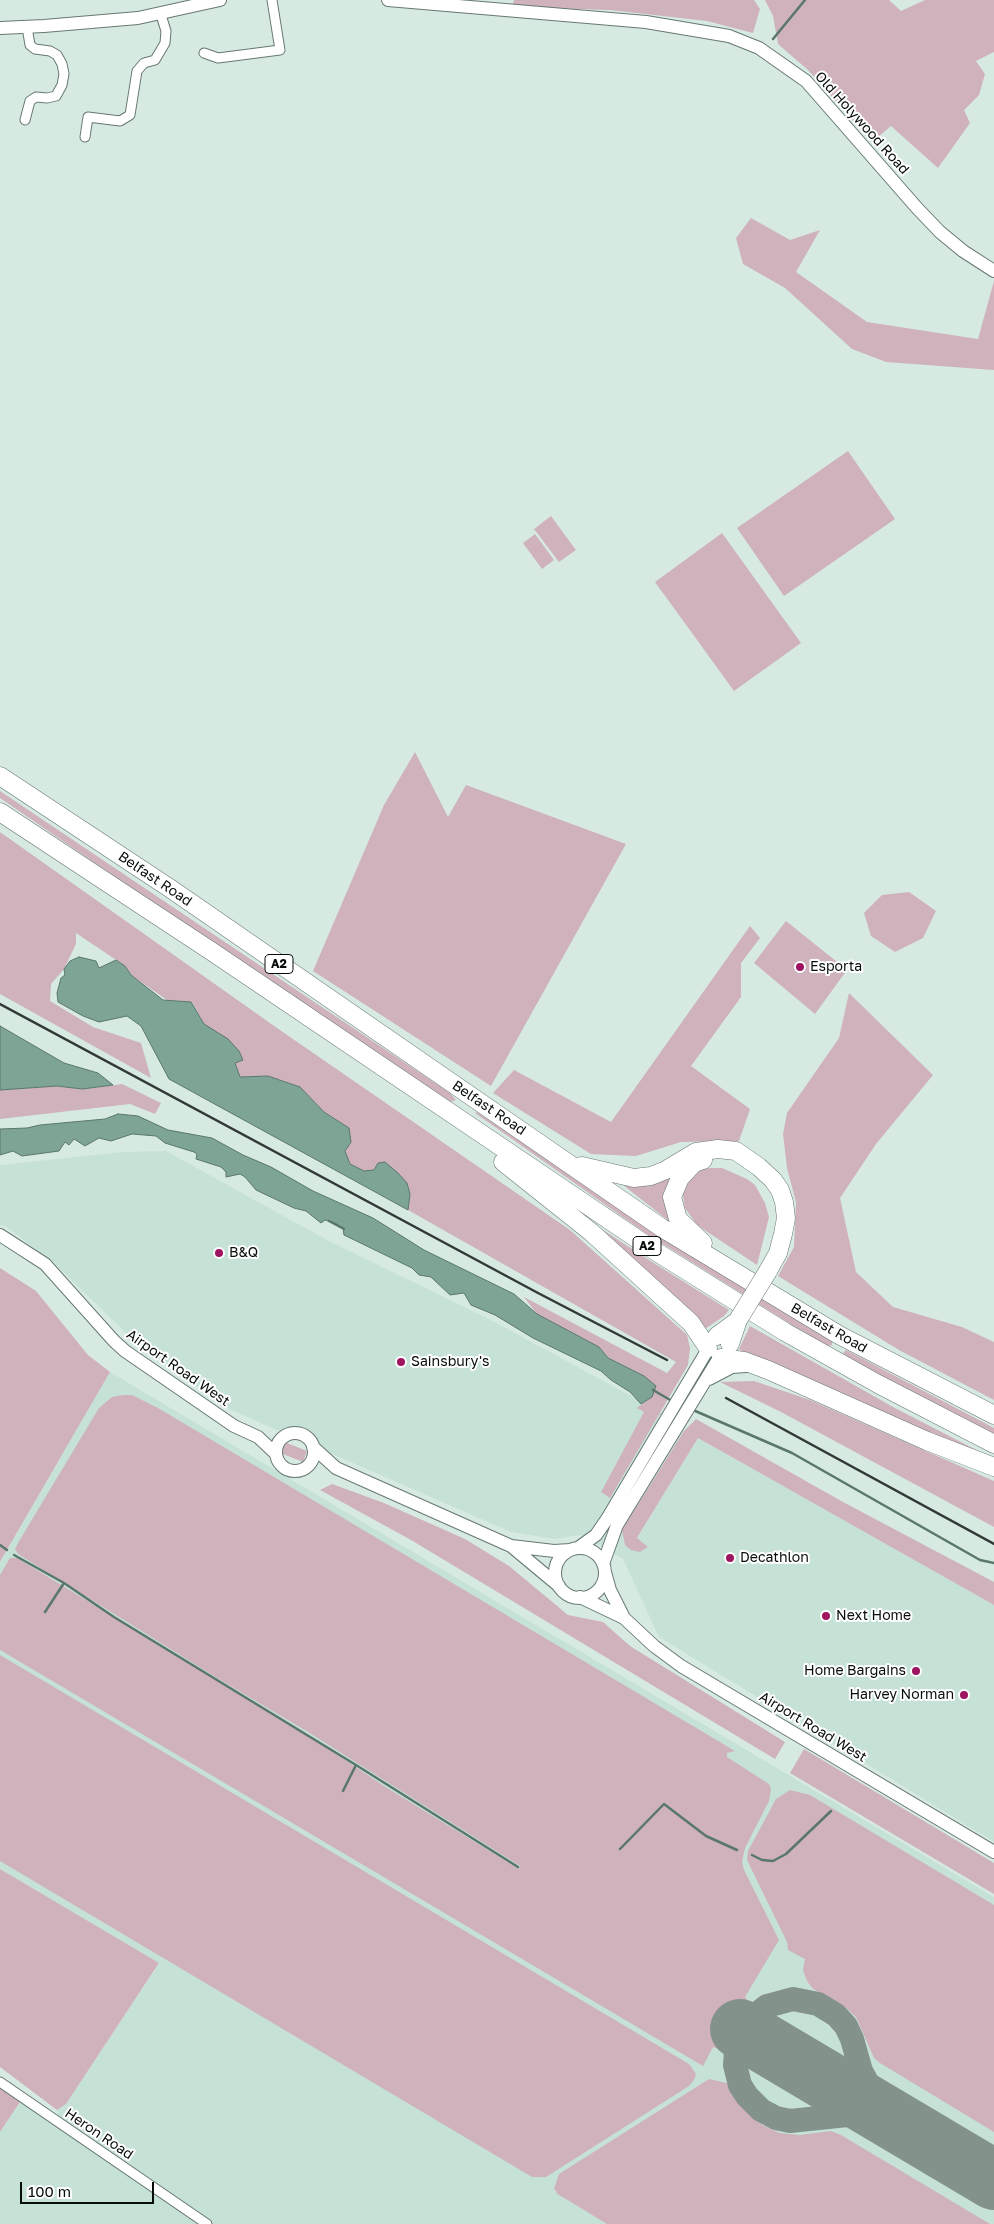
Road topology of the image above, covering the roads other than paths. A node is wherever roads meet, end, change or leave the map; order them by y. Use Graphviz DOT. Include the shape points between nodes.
graph roads {
  1 [pos="220,0"];
  2 [pos="272,0"];
  3 [pos="388,0"];
  4 [pos="199,2"];
  5 [pos="473,4"];
  6 [pos="161,15"];
  7 [pos="27,27"];
  8 [pos="0,28"];
  9 [pos="204,53"];
  10 [pos="25,120"];
  11 [pos="85,137"];
  12 [pos="994,271"];
  13 [pos="0,776"];
  14 [pos="0,812"];
  15 [pos="458,1118"];
  16 [pos="556,1154"];
  17 [pos="750,1160"];
  18 [pos="0,1235"];
  19 [pos="732,1271"];
  20 [pos="717,1349"];
  21 [pos="768,1370"];
  22 [pos="703,1382"];
  23 [pos="682,1406"];
  24 [pos="994,1415"];
  25 [pos="283,1436"];
  26 [pos="258,1437"];
  27 [pos="994,1444"];
  28 [pos="313,1447"];
  29 [pos="275,1453"];
  30 [pos="305,1468"];
  31 [pos="336,1468"];
  32 [pos="994,1468"];
  33 [pos="511,1546"];
  34 [pos="574,1549"];
  35 [pos="604,1568"];
  36 [pos="559,1586"];
  37 [pos="580,1598"];
  38 [pos="624,1618"];
  39 [pos="994,1852"];
  40 [pos="0,2082"];
  41 [pos="207,2224"];
  1 -- 4 [label="street"];
  2 -- 9 [label="street" via="280,50 218,58"];
  3 -- 5 [label="street, Old Holywood Road"];
  4 -- 6 [label="street"];
  5 -- 12 [label="street, Old Holywood Road" via="646,22 729,36 758,48 806,81 940,232 962,252"];
  6 -- 7 [label="street"];
  6 -- 11 [label="street" via="166,32 165,43 155,60 144,63 137,71 130,115 120,121 88,117"];
  7 -- 8 [label="street"];
  7 -- 10 [label="street" via="30,44 35,49 50,50 57,55 64,74 56,96 30,100"];
  13 -- 16 [label="highway, Belfast Road / A2" via="171,889"];
  14 -- 15 [label="highway, Belfast Road / A2"];
  15 -- 20 [label="highway" via="489,1152 591,1232"];
  15 -- 27 [label="highway, Belfast Road / A2" via="655,1252 784,1332"];
  16 -- 17 [label="highway" via="600,1172 634,1178 666,1170 696,1152 736,1151"];
  16 -- 19 [label="highway, Belfast Road / A2" via="662,1228"];
  17 -- 19 [label="highway" via="706,1159 694,1163 680,1178 672,1197 683,1227"];
  17 -- 20 [label="highway, bridge" via="773,1180 784,1202 786,1218 778,1253"];
  18 -- 26 [label="street, Airport Road West" via="45,1264 125,1351 234,1426"];
  19 -- 24 [label="highway, Belfast Road / A2" via="839,1335"];
  20 -- 21 [label="highway"];
  20 -- 22 [label="street"];
  20 -- 23 [label="street"];
  21 -- 22 [label="street" via="732,1367"];
  21 -- 32 [label="highway"];
  22 -- 23 [label="street"];
  23 -- 34 [label="street" via="596,1535"];
  23 -- 35 [label="street" via="617,1526"];
  25 -- 26 [label="street, Airport Road West"];
  25 -- 28 [label="street" via="292,1432 303,1434"];
  25 -- 29 [label="street"];
  26 -- 29 [label="street, Airport Road West"];
  28 -- 30 [label="street" via="313,1459"];
  28 -- 31 [label="street"];
  29 -- 30 [label="street" via="286,1469"];
  30 -- 31 [label="street"];
  31 -- 33 [label="street"];
  33 -- 34 [label="street" via="554,1551"];
  33 -- 36 [label="street"];
  34 -- 35 [label="street" via="594,1552"];
  34 -- 36 [label="street" via="558,1562"];
  35 -- 37 [label="street" via="601,1587"];
  35 -- 38 [label="street, Airport Road West" via="610,1590"];
  36 -- 37 [label="street" via="564,1592"];
  37 -- 38 [label="street, Airport Road West"];
  38 -- 39 [label="street, Airport Road West" via="681,1666"];
  40 -- 41 [label="street, Heron Road"];
}
